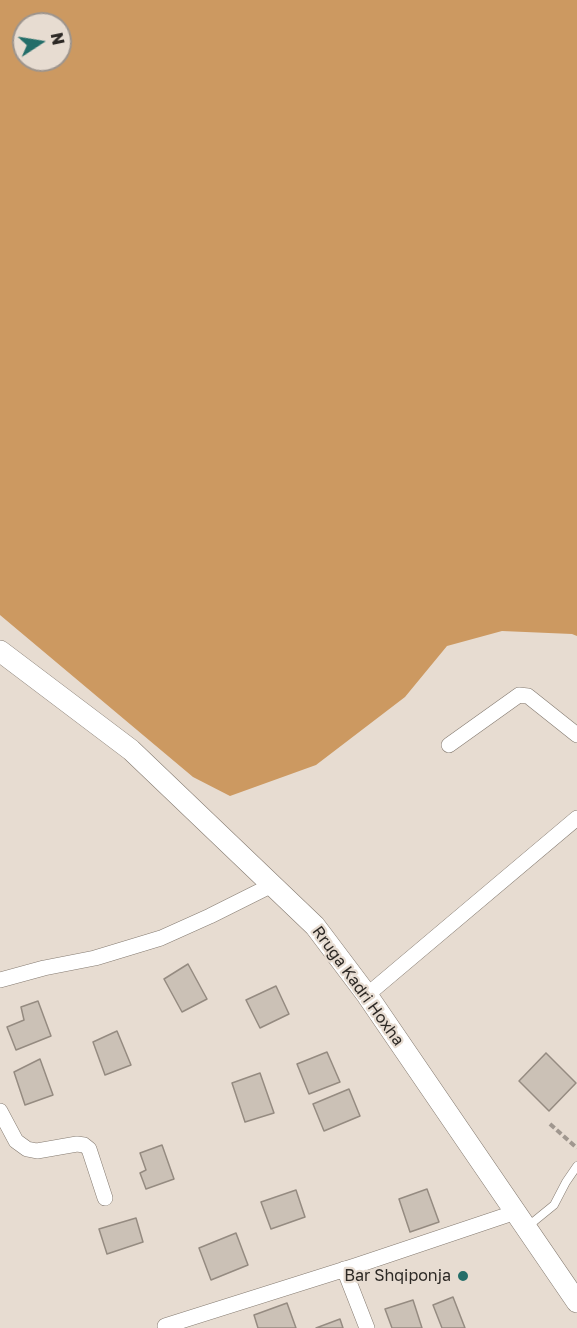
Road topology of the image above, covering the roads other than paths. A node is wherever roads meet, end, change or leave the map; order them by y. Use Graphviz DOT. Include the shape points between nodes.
graph roads {
  1 [pos="0,651"];
  2 [pos="577,735"];
  3 [pos="449,746"];
  4 [pos="577,818"];
  5 [pos="272,885"];
  6 [pos="0,980"];
  7 [pos="367,995"];
  8 [pos="0,1112"];
  9 [pos="577,1166"];
  10 [pos="105,1198"];
  11 [pos="521,1220"];
  12 [pos="344,1269"];
  13 [pos="577,1302"];
  14 [pos="165,1326"];
  15 [pos="367,1328"];
  1 -- 5 [label="main road, Rruga Kadri Hoxha" via="130,750"];
  2 -- 3 [label="street" via="528,696 519,695"];
  4 -- 7 [label="street"];
  5 -- 6 [label="street" via="161,938"];
  5 -- 7 [label="main road, Rruga Kadri Hoxha" via="315,926"];
  7 -- 11 [label="main road, Rruga Kadri Hoxha"];
  8 -- 10 [label="street" via="16,1142 27,1149 37,1151 76,1144 89,1149"];
  9 -- 11 [label="lane" via="554,1205"];
  11 -- 12 [label="street"];
  11 -- 13 [label="main road, Rruga Kadri Hoxha"];
  12 -- 14 [label="street"];
  12 -- 15 [label="street"];
}
